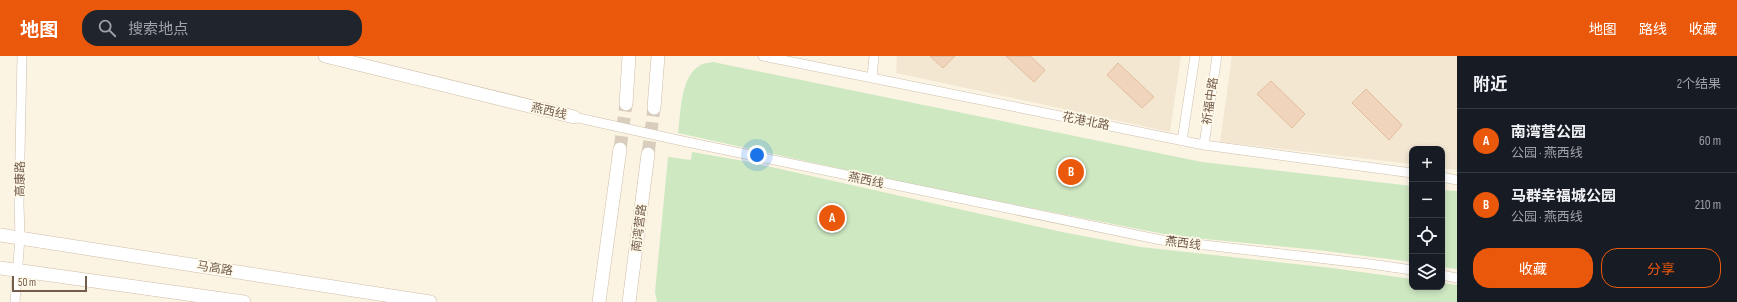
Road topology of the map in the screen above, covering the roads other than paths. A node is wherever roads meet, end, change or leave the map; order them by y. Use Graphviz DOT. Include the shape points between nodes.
graph roads {
  1 [pos="22,56"];
  2 [pos="325,56"];
  3 [pos="629,56"];
  4 [pos="658,56"];
  5 [pos="763,56"];
  6 [pos="874,56"];
  7 [pos="1195,56"];
  8 [pos="1217,56"];
  9 [pos="872,78"];
  10 [pos="626,104"];
  11 [pos="654,108"];
  12 [pos="574,117"];
  13 [pos="1182,141"];
  14 [pos="1204,145"];
  15 [pos="620,149"];
  16 [pos="648,154"];
  17 [pos="1409,173"];
  18 [pos="1445,178"];
  19 [pos="1457,180"];
  20 [pos="0,235"];
  21 [pos="20,238"];
  22 [pos="0,268"];
  23 [pos="17,270"];
  24 [pos="1409,270"];
  25 [pos="1445,276"];
  26 [pos="1457,278"];
  27 [pos="15,302"];
  28 [pos="244,302"];
  29 [pos="430,302"];
  30 [pos="599,302"];
  31 [pos="629,302"];
  1 -- 21 [label="street, 高康路"];
  2 -- 12 [label="main road, 燕西线"];
  3 -- 10 [label="main road"];
  4 -- 11 [label="main road"];
  5 -- 9 [label="street, 花港北路"];
  6 -- 9 [label="street"];
  7 -- 13 [label="street, 祈福中路"];
  8 -- 14 [label="street, 祈福中路"];
  9 -- 13 [label="street, 花港北路"];
  12 -- 24 [label="street, 燕西线" via="1161,240"];
  13 -- 14 [label="street, 花港北路"];
  14 -- 17 [label="street, 花港北路"];
  15 -- 30 [label="main road"];
  16 -- 31 [label="main road, 南湾营路"];
  18 -- 19 [label="street"];
  20 -- 21 [label="main road, 马高路"];
  21 -- 23 [label="street, 高康路"];
  21 -- 29 [label="main road, 马高路"];
  22 -- 23 [label="main road"];
  23 -- 27 [label="street, 高康路"];
  23 -- 28 [label="main road"];
  25 -- 26 [label="street"];
}
